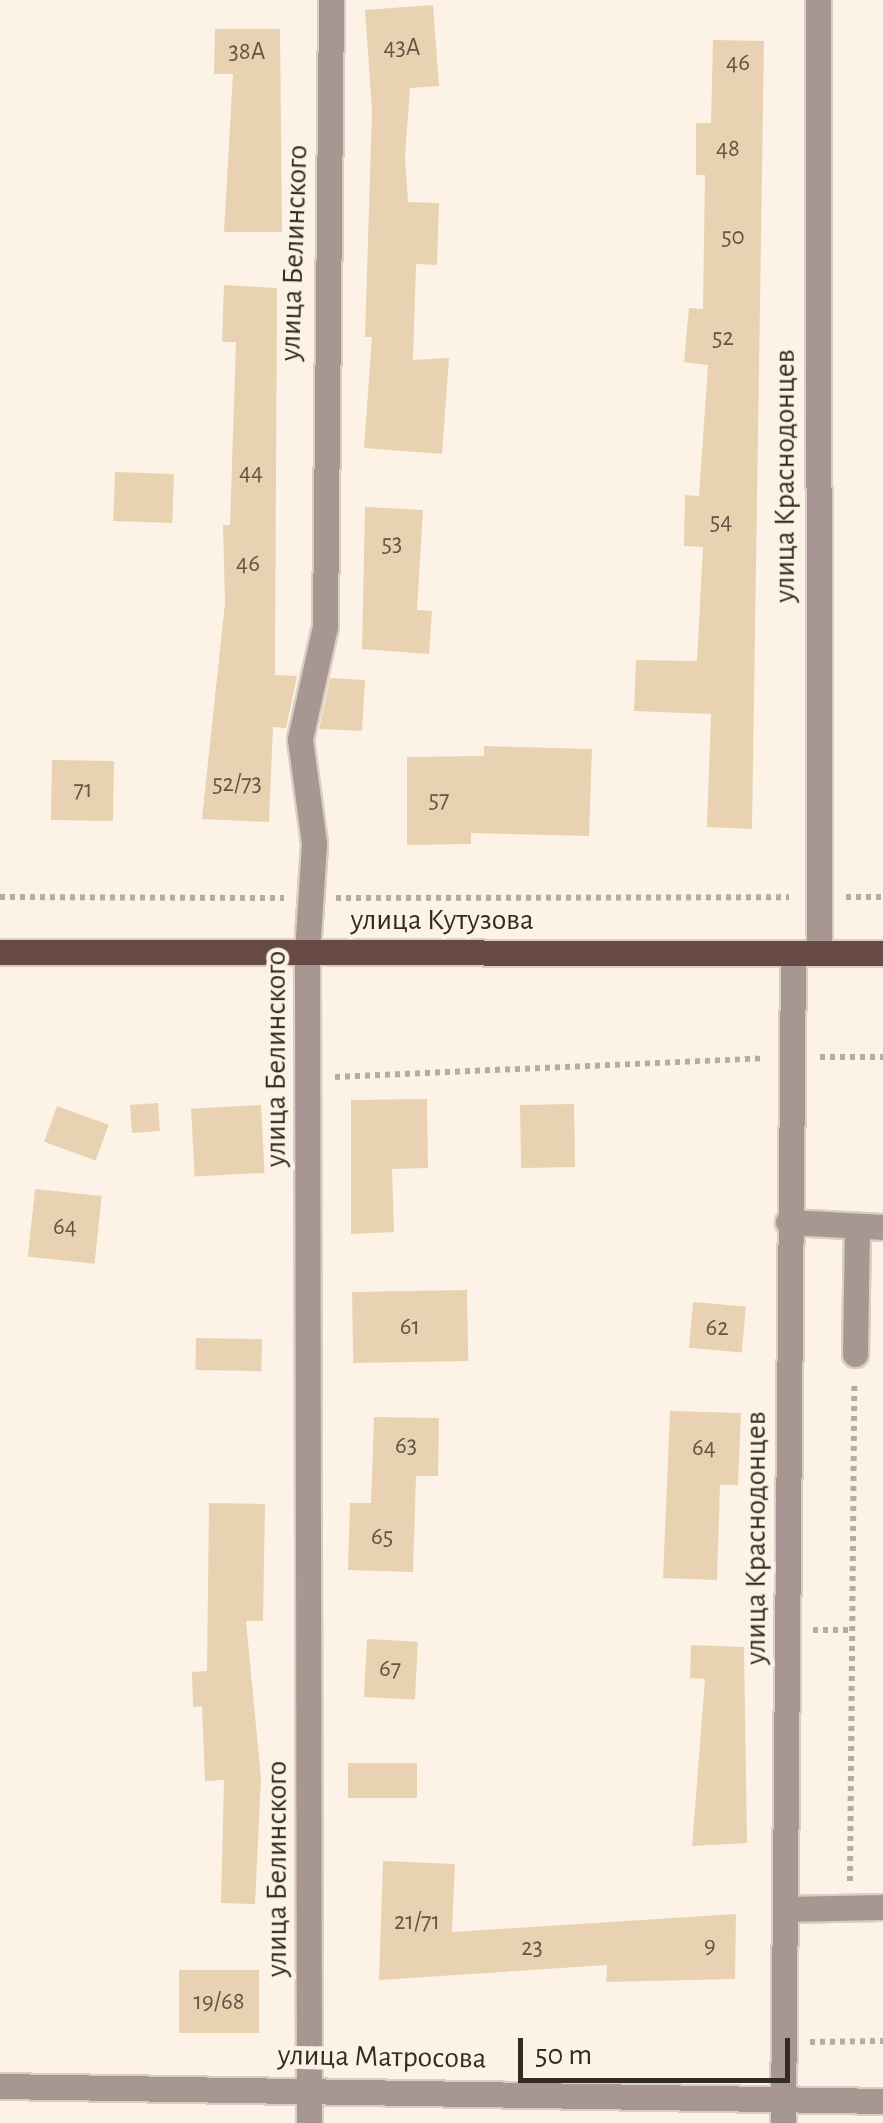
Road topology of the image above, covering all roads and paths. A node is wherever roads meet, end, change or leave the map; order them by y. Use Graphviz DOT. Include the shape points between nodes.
graph roads {
  1 [pos="330,0"];
  2 [pos="818,0"];
  3 [pos="818,897"];
  4 [pos="883,897"];
  5 [pos="0,898"];
  6 [pos="311,898"];
  7 [pos="0,952"];
  8 [pos="307,952"];
  9 [pos="806,953"];
  10 [pos="883,953"];
  11 [pos="792,1057"];
  12 [pos="883,1057"];
  13 [pos="309,1078"];
  14 [pos="788,1222"];
  15 [pos="870,1227"];
  16 [pos="855,1354"];
  17 [pos="883,1906"];
  18 [pos="850,1907"];
  19 [pos="786,1909"];
  20 [pos="883,2041"];
  21 [pos="784,2043"];
  22 [pos="0,2086"];
  23 [pos="310,2087"];
  24 [pos="883,2101"];
  25 [pos="783,2112"];
  26 [pos="309,2123"];
  1 -- 6 [label="street, улица Белинского" via="325,626 300,739 314,843"];
  2 -- 3 [label="street, улица Краснодонцев"];
  3 -- 4 [label="path"];
  3 -- 6 [label="path"];
  3 -- 9 [label="street, улица Краснодонцев"];
  5 -- 6 [label="path"];
  6 -- 8 [label="street, улица Белинского"];
  7 -- 8 [label="main road, улица Кутузова"];
  8 -- 9 [label="main road, улица Кутузова"];
  8 -- 13 [label="street, улица Белинского"];
  9 -- 10 [label="main road, улица Кутузова"];
  9 -- 11 [label="street, улица Краснодонцев"];
  11 -- 12 [label="path"];
  11 -- 13 [label="path"];
  11 -- 14 [label="street, улица Краснодонцев"];
  13 -- 23 [label="street, улица Белинского"];
  14 -- 15 [label="street"];
  14 -- 19 [label="street, улица Краснодонцев"];
  15 -- 16 [label="street"];
  16 -- 18 [label="path"];
  17 -- 18 [label="street"];
  18 -- 19 [label="street"];
  19 -- 21 [label="street, улица Краснодонцев"];
  20 -- 21 [label="path"];
  21 -- 25 [label="street, улица Краснодонцев"];
  22 -- 23 [label="street, улица Матросова"];
  23 -- 25 [label="street, улица Матросова"];
  23 -- 26 [label="street, улица Белинского"];
  24 -- 25 [label="street, улица Матросова"];
}
